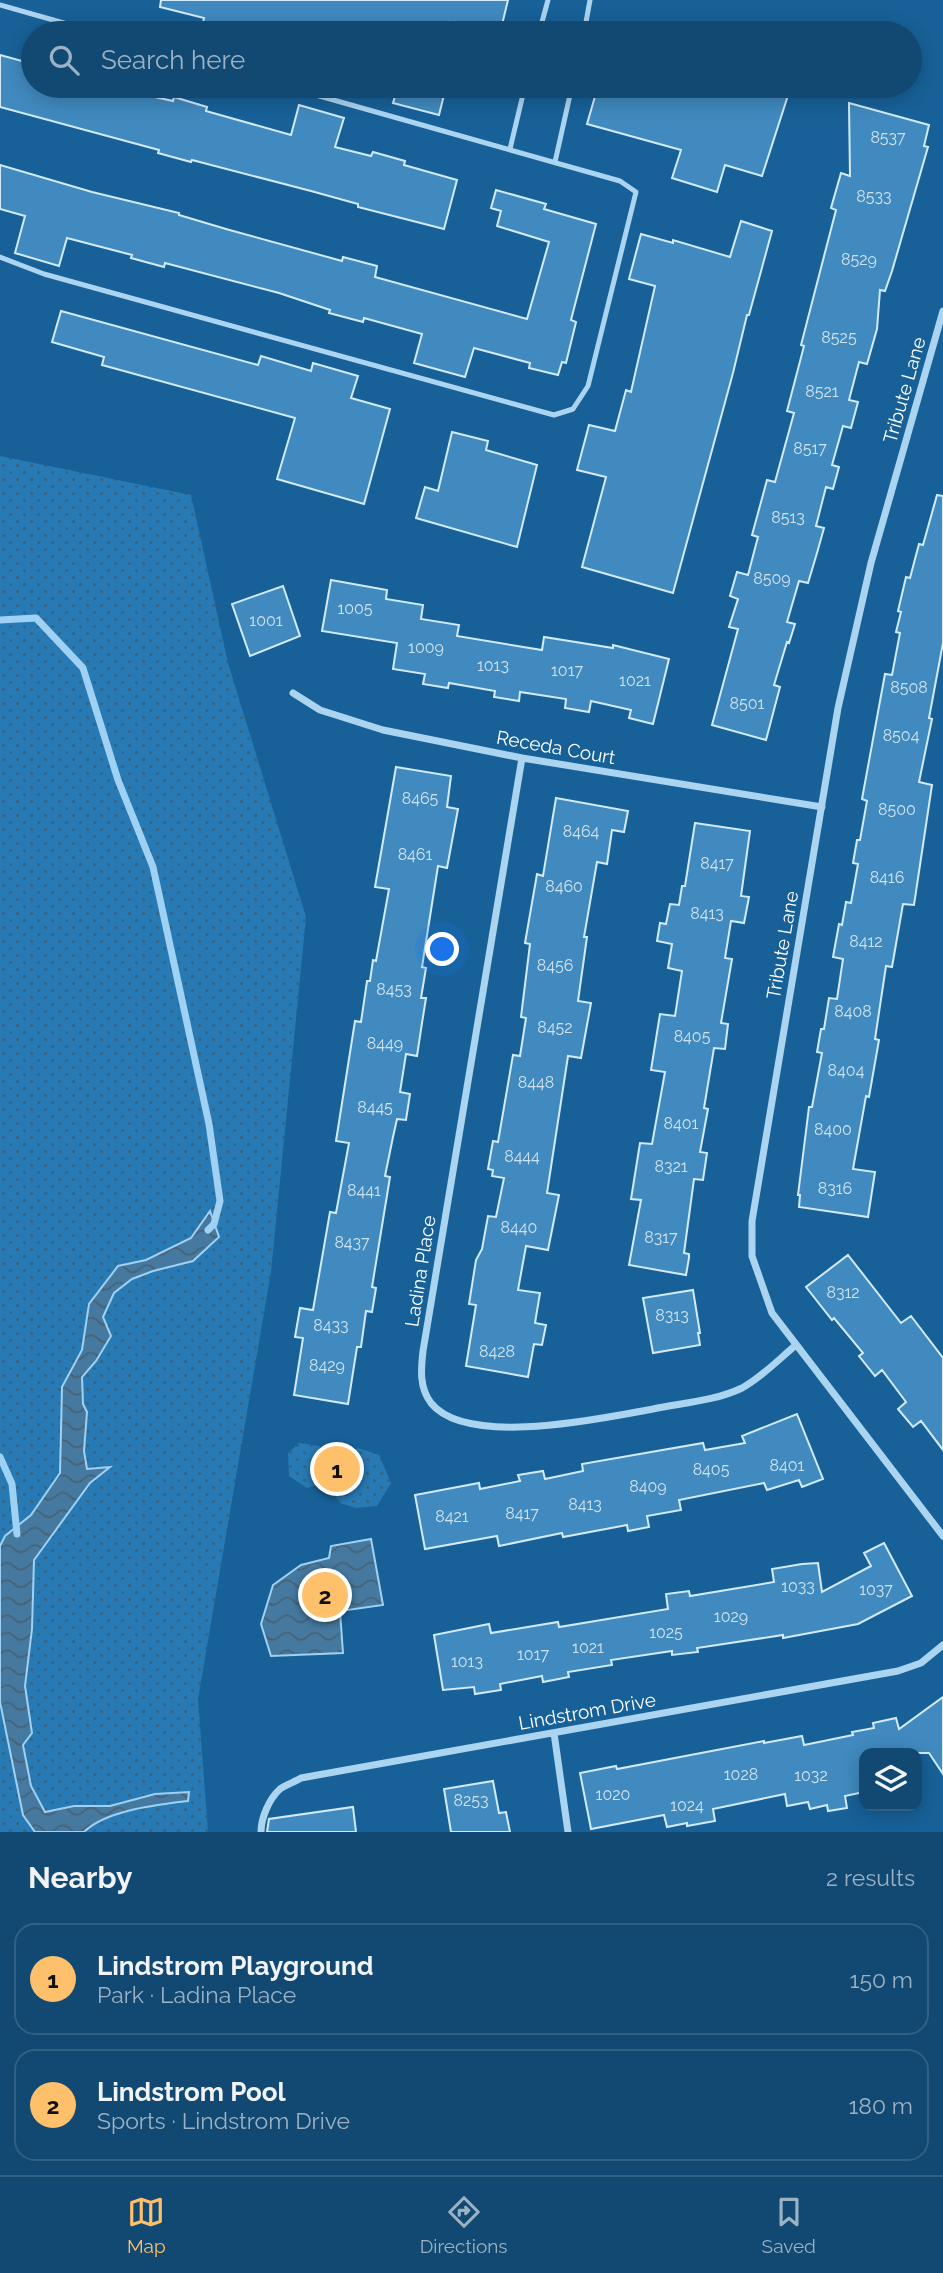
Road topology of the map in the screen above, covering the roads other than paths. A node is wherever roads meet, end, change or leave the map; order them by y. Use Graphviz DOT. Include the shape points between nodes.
graph roads {
  1 [pos="548,0"];
  2 [pos="590,0"];
  3 [pos="0,5"];
  4 [pos="57,21"];
  5 [pos="542,21"];
  6 [pos="586,21"];
  7 [pos="327,98"];
  8 [pos="522,98"];
  9 [pos="569,98"];
  10 [pos="510,149"];
  11 [pos="555,162"];
  12 [pos="0,257"];
  13 [pos="943,310"];
  14 [pos="293,694"];
  15 [pos="522,758"];
  16 [pos="822,807"];
  17 [pos="796,1345"];
  18 [pos="943,1536"];
  19 [pos="943,1645"];
  20 [pos="554,1733"];
  21 [pos="261,1832"];
  22 [pos="568,1832"];
  1 -- 5 [label="lane"];
  2 -- 6 [label="lane"];
  3 -- 4 [label="lane"];
  7 -- 10 [label="lane"];
  8 -- 10 [label="lane"];
  9 -- 11 [label="lane"];
  10 -- 11 [label="lane"];
  11 -- 12 [label="lane" via="620,181 636,192 588,386 573,409 554,415 44,274"];
  13 -- 16 [label="street, Tribute Lane" via="871,563 838,708"];
  14 -- 15 [label="street, Receda Court" via="354,723"];
  15 -- 16 [label="street, Receda Court"];
  15 -- 17 [label="street, Ladina Place" via="420,1380 431,1403 451,1418 478,1425 563,1426 712,1398 742,1387"];
  16 -- 17 [label="street, Tribute Lane" via="752,1222 752,1256 761,1286 772,1313"];
  17 -- 18 [label="street, Tribute Lane"];
  19 -- 20 [label="street, Lindstrom Drive" via="921,1663 898,1671"];
  20 -- 21 [label="street, Lindstrom Drive" via="301,1778 279,1789 268,1806"];
  20 -- 22 [label="street"];
}
